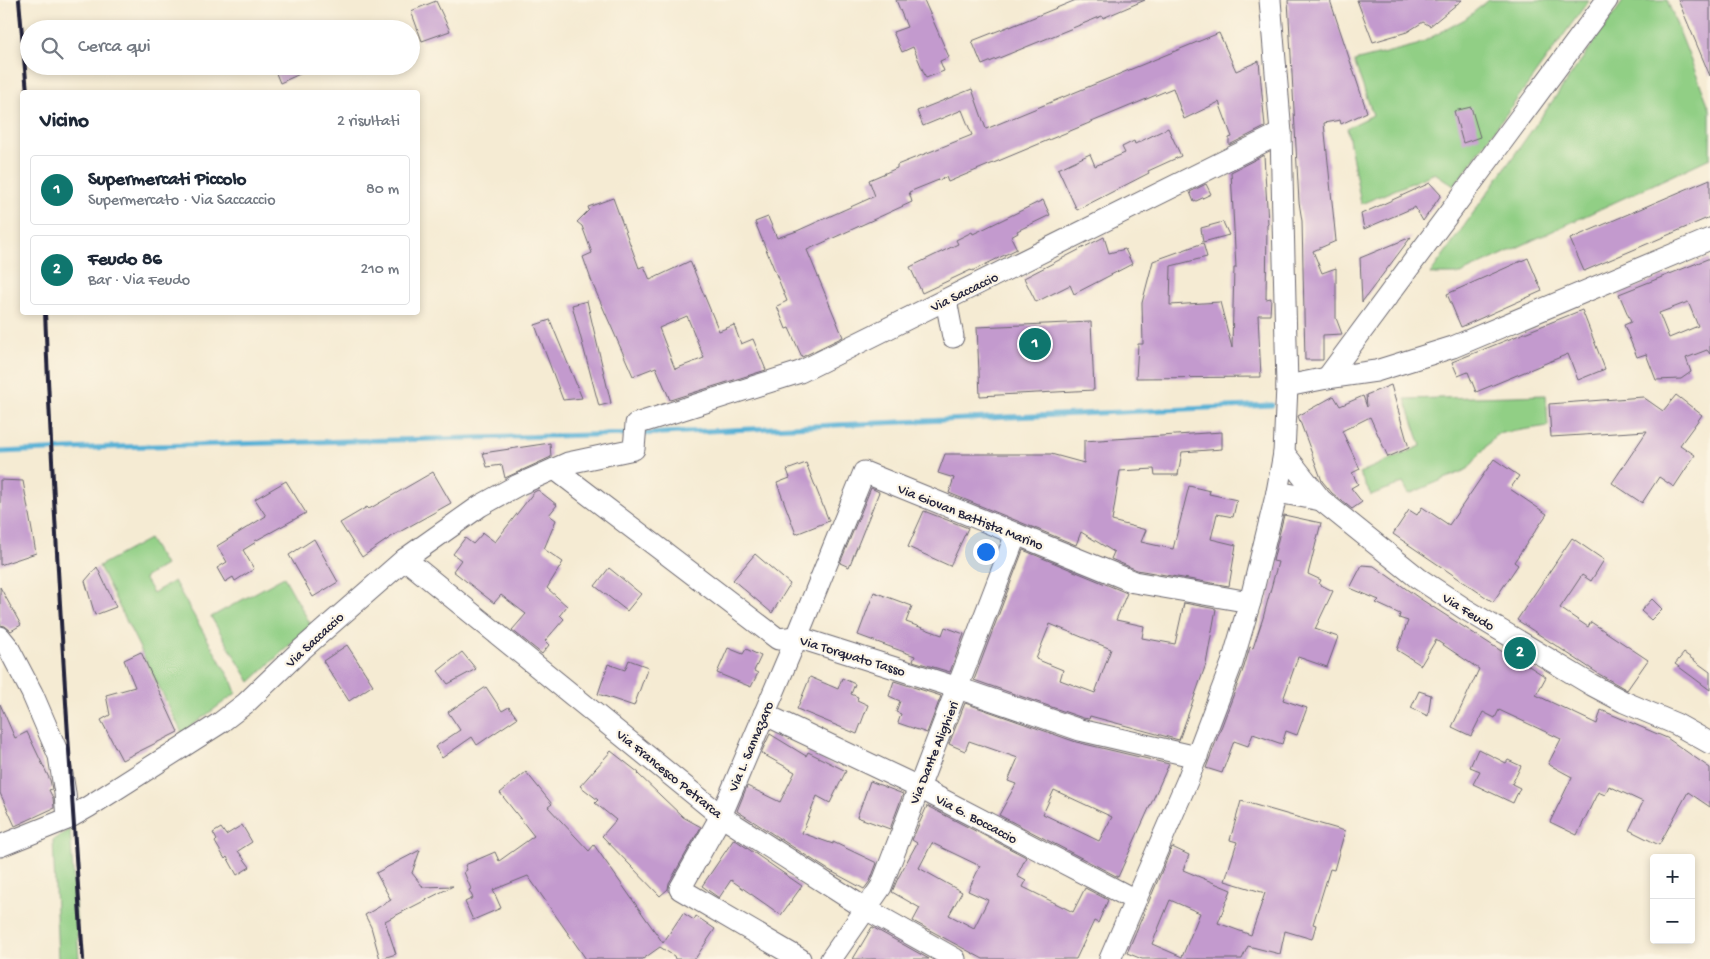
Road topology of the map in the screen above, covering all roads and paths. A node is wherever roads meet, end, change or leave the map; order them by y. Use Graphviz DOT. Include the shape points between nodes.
graph roads {
  1 [pos="1270,0"];
  2 [pos="1607,0"];
  3 [pos="1281,133"];
  4 [pos="1710,239"];
  5 [pos="946,300"];
  6 [pos="953,337"];
  7 [pos="1327,378"];
  8 [pos="1287,386"];
  9 [pos="1284,453"];
  10 [pos="555,469"];
  11 [pos="1277,492"];
  12 [pos="1321,500"];
  13 [pos="1016,534"];
  14 [pos="405,559"];
  15 [pos="1250,602"];
  16 [pos="0,637"];
  17 [pos="797,637"];
  18 [pos="958,688"];
  19 [pos="764,714"];
  20 [pos="1710,744"];
  21 [pos="1197,756"];
  22 [pos="918,787"];
  23 [pos="721,816"];
  24 [pos="67,819"];
  25 [pos="0,846"];
  26 [pos="1135,900"];
  27 [pos="866,909"];
  28 [pos="800,959"];
  29 [pos="831,959"];
  30 [pos="955,959"];
  31 [pos="1110,959"];
  1 -- 3 [label="street"];
  2 -- 7 [label="street"];
  3 -- 5 [label="street, Via Saccaccio"];
  3 -- 8 [label="street"];
  4 -- 7 [label="street" via="1453,347 1376,371"];
  5 -- 6 [label="street"];
  5 -- 10 [label="street, Via Saccaccio" via="800,372 636,424 634,449 568,463"];
  7 -- 8 [label="street"];
  8 -- 9 [label="street"];
  9 -- 11 [label="street"];
  9 -- 12 [label="street, Via Feudo"];
  10 -- 14 [label="street, Via Saccaccio" via="480,506"];
  10 -- 17 [label="street, Via Torquato Tasso" via="778,639"];
  11 -- 12 [label="street"];
  11 -- 15 [label="street"];
  12 -- 20 [label="street, Via Feudo" via="1418,578 1465,609 1592,685 1676,724"];
  13 -- 15 [label="street, Via Giovan Battista Marino" via="1134,582"];
  13 -- 17 [label="street, Via Giovan Battista Marino" via="864,472"];
  13 -- 18 [label="street, Via Dante Alighieri"];
  14 -- 23 [label="street, Via Francesco Petrarca"];
  14 -- 24 [label="street, Via Saccaccio" via="220,723"];
  15 -- 21 [label="street" via="1232,663"];
  16 -- 24 [label="street" via="32,693 59,756"];
  17 -- 18 [label="street, Via Torquato Tasso"];
  17 -- 19 [label="street, Via L. Sannazaro"];
  18 -- 21 [label="street, Via Torquato Tasso" via="1080,730"];
  18 -- 22 [label="street, Via Dante Alighieri"];
  19 -- 22 [label="street, Via G. Boccaccio"];
  19 -- 23 [label="street, Via L. Sannazaro"];
  21 -- 26 [label="street"];
  22 -- 26 [label="street, Via G. Boccaccio"];
  22 -- 27 [label="street, Via Dante Alighieri" via="881,887"];
  23 -- 27 [label="street, Via Francesco Petrarca"];
  23 -- 28 [label="street, Via L. Sannazaro" via="680,889"];
  24 -- 25 [label="street, Via Saccaccio"];
  26 -- 31 [label="street"];
  27 -- 29 [label="street, Via Dante Alighieri"];
  27 -- 30 [label="street, Via Francesco Petrarca"];
}
